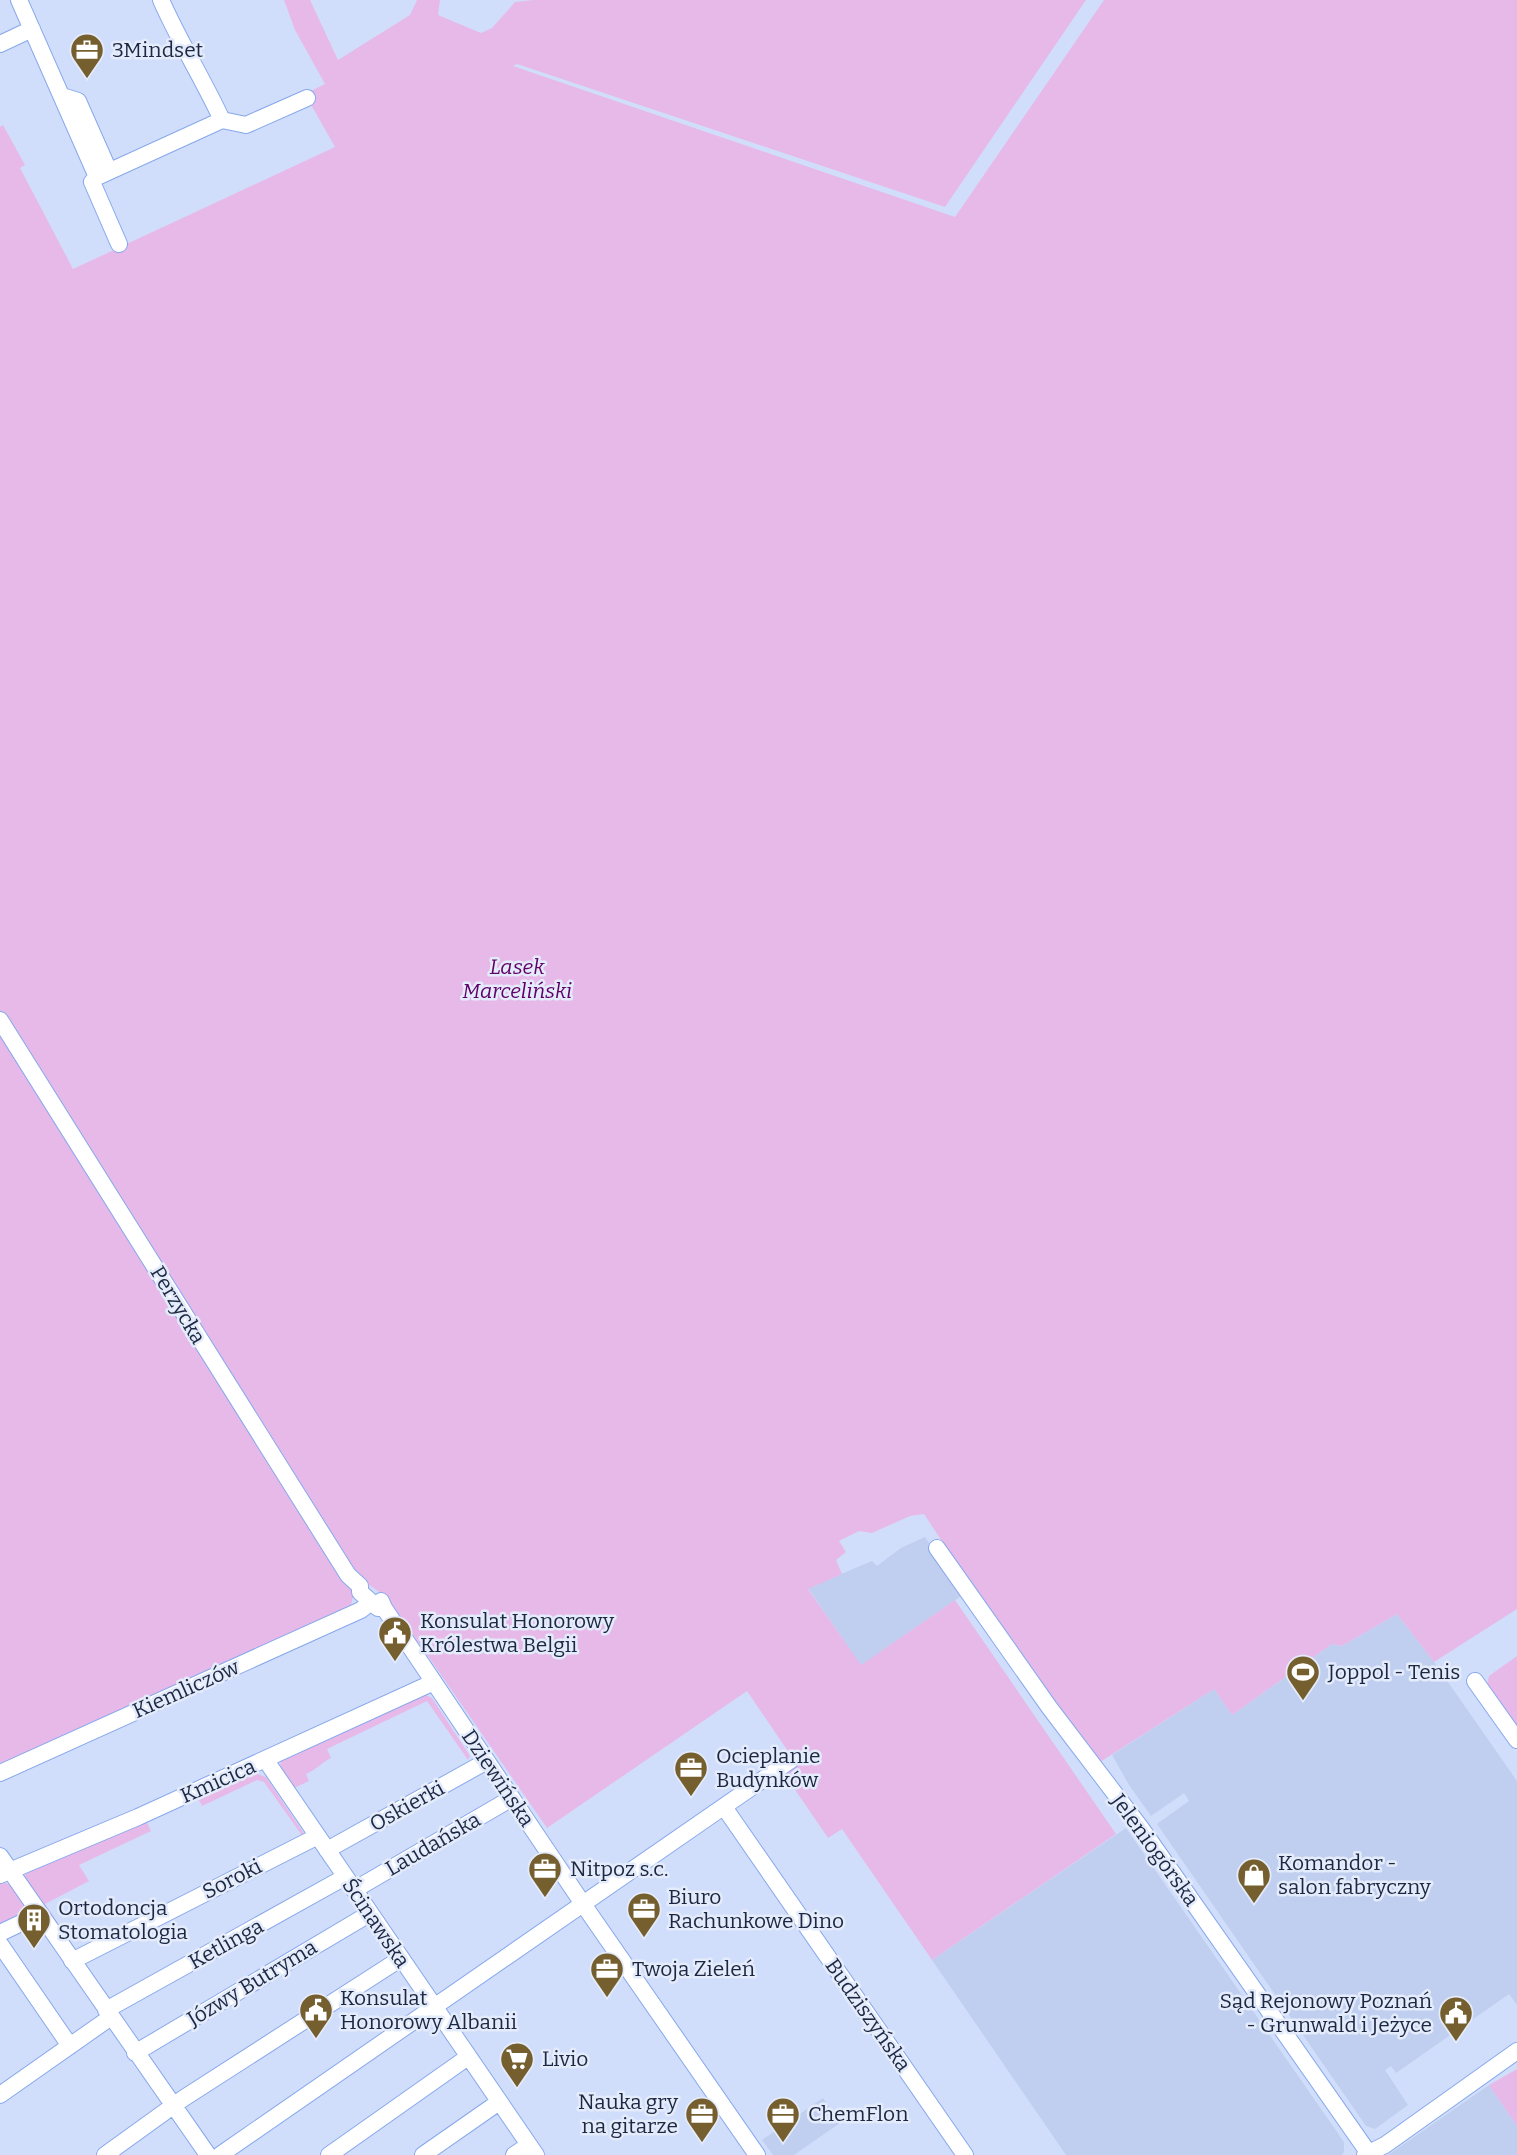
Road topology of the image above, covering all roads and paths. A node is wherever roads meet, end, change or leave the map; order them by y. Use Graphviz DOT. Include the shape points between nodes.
graph roads {
  1 [pos="19,0"];
  2 [pos="161,0"];
  3 [pos="32,29"];
  4 [pos="0,44"];
  5 [pos="307,98"];
  6 [pos="222,120"];
  7 [pos="103,174"];
  8 [pos="119,244"];
  9 [pos="0,1020"];
  10 [pos="937,1548"];
  11 [pos="359,1586"];
  12 [pos="377,1605"];
  13 [pos="1475,1681"];
  14 [pos="434,1682"];
  15 [pos="1517,1740"];
  16 [pos="265,1759"];
  17 [pos="791,1760"];
  18 [pos="487,1761"];
  19 [pos="0,1773"];
  20 [pos="512,1798"];
  21 [pos="724,1807"];
  22 [pos="318,1836"];
  23 [pos="327,1850"];
  24 [pos="0,1856"];
  25 [pos="5,1873"];
  26 [pos="349,1884"];
  27 [pos="583,1904"];
  28 [pos="40,1914"];
  29 [pos="369,1914"];
  30 [pos="0,1933"];
  31 [pos="0,1944"];
  32 [pos="400,1959"];
  33 [pos="72,1961"];
  34 [pos="433,2007"];
  35 [pos="108,2014"];
  36 [pos="70,2046"];
  37 [pos="1517,2052"];
  38 [pos="135,2053"];
  39 [pos="468,2057"];
  40 [pos="1,2093"];
  41 [pos="499,2102"];
  42 [pos="173,2106"];
  43 [pos="533,2150"];
  44 [pos="1368,2154"];
  45 [pos="105,2155"];
  46 [pos="208,2155"];
  47 [pos="220,2155"];
  48 [pos="329,2155"];
  49 [pos="423,2155"];
  50 [pos="514,2155"];
  51 [pos="757,2155"];
  52 [pos="965,2155"];
  1 -- 3 [label="street"];
  2 -- 6 [label="street"];
  3 -- 4 [label="street"];
  3 -- 7 [label="street"];
  5 -- 6 [label="street" via="246,125"];
  6 -- 7 [label="street"];
  7 -- 8 [label="street" via="92,183"];
  9 -- 11 [label="street, Perzycka"];
  10 -- 44 [label="street, Jeleniogórska" via="1057,1718 1142,1828"];
  11 -- 12 [label="street, Dziewińska"];
  12 -- 14 [label="street, Dziewińska"];
  12 -- 19 [label="street, Kiemliczów"];
  13 -- 15 [label="street"];
  14 -- 16 [label="street, Kmicica"];
  14 -- 18 [label="street, Dziewińska"];
  16 -- 22 [label="street, Ścinawska"];
  16 -- 25 [label="street, Kmicica"];
  17 -- 21 [label="street"];
  18 -- 20 [label="street, Dziewińska"];
  18 -- 23 [label="street, Oskierki"];
  20 -- 26 [label="street, Laudańska"];
  20 -- 27 [label="street, Dziewińska"];
  21 -- 27 [label="street"];
  21 -- 52 [label="street, Budziszyńska"];
  22 -- 23 [label="street, Ścinawska"];
  22 -- 33 [label="street, Soroki"];
  23 -- 26 [label="street, Ścinawska"];
  24 -- 25 [label="street"];
  25 -- 28 [label="street"];
  26 -- 29 [label="street, Ścinawska"];
  26 -- 35 [label="street, Ketlinga"];
  27 -- 34 [label="street"];
  27 -- 51 [label="street, Dziewińska"];
  28 -- 30 [label="street"];
  28 -- 33 [label="street"];
  29 -- 32 [label="street, Ścinawska"];
  29 -- 38 [label="street, Józwy Butryma"];
  31 -- 36 [label="street"];
  32 -- 34 [label="street, Ścinawska"];
  32 -- 42 [label="street"];
  33 -- 35 [label="street"];
  34 -- 39 [label="street, Ścinawska"];
  34 -- 47 [label="street"];
  35 -- 36 [label="street, Ketlinga"];
  35 -- 38 [label="street"];
  36 -- 40 [label="street, Ketlinga"];
  37 -- 44 [label="street"];
  38 -- 42 [label="street"];
  39 -- 41 [label="street, Ścinawska"];
  39 -- 48 [label="street"];
  41 -- 43 [label="street, Ścinawska"];
  41 -- 49 [label="street"];
  42 -- 45 [label="street"];
  42 -- 46 [label="street"];
  43 -- 50 [label="street"];
}
